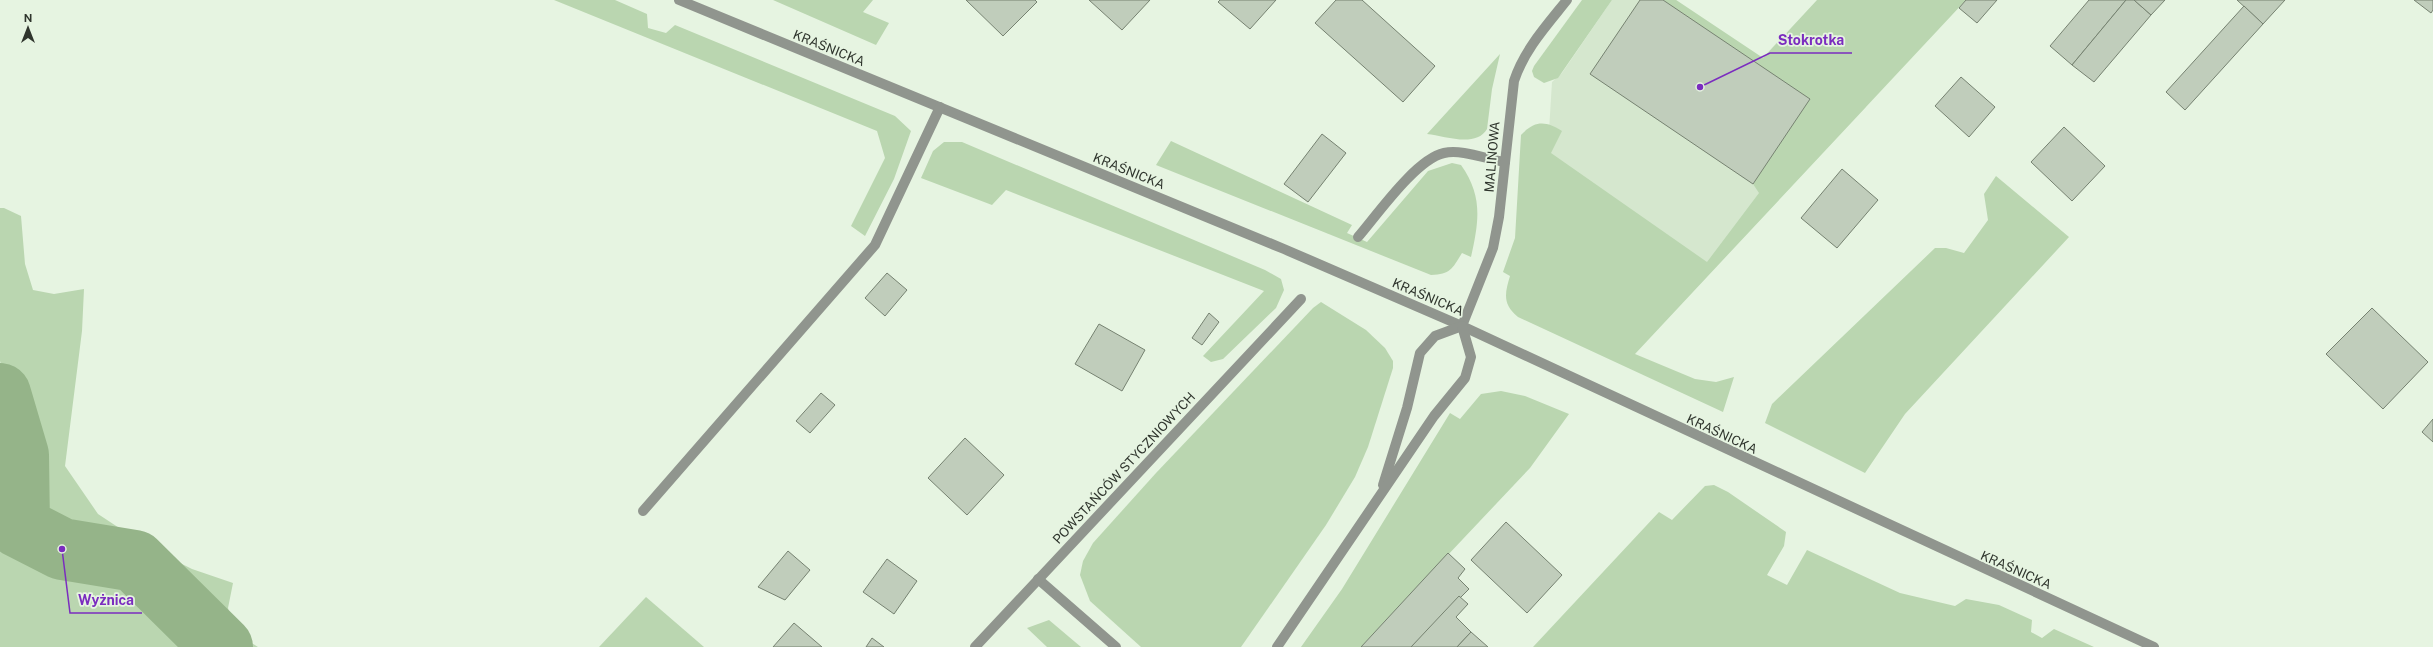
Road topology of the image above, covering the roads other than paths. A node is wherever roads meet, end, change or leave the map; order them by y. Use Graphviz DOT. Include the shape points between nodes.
graph roads {
  1 [pos="679,0"];
  2 [pos="1567,0"];
  3 [pos="940,108"];
  4 [pos="1505,162"];
  5 [pos="1358,237"];
  6 [pos="1301,299"];
  7 [pos="1462,326"];
  8 [pos="1379,496"];
  9 [pos="643,511"];
  10 [pos="1038,579"];
  11 [pos="975,647"];
  12 [pos="1116,647"];
  13 [pos="1278,647"];
  14 [pos="2154,647"];
  1 -- 3 [label="street, KRAŚNICKA"];
  2 -- 4 [label="street, MALINOWA" via="1531,45 1518,69 1510,98"];
  3 -- 7 [label="street, KRAŚNICKA" via="1284,249"];
  3 -- 9 [label="street" via="875,245"];
  4 -- 5 [label="street" via="1458,153 1444,153 1434,157 1416,169"];
  4 -- 7 [label="street, MALINOWA" via="1493,248"];
  6 -- 10 [label="street, POWSTAŃCÓW STYCZNIOWYCH"];
  7 -- 8 [label="street" via="1471,357 1465,378 1434,416"];
  7 -- 8 [label="street" via="1434,336 1420,353 1407,408"];
  7 -- 14 [label="street, KRAŚNICKA"];
  8 -- 13 [label="street"];
  10 -- 11 [label="street, POWSTAŃCÓW STYCZNIOWYCH"];
  10 -- 12 [label="street"];
}
